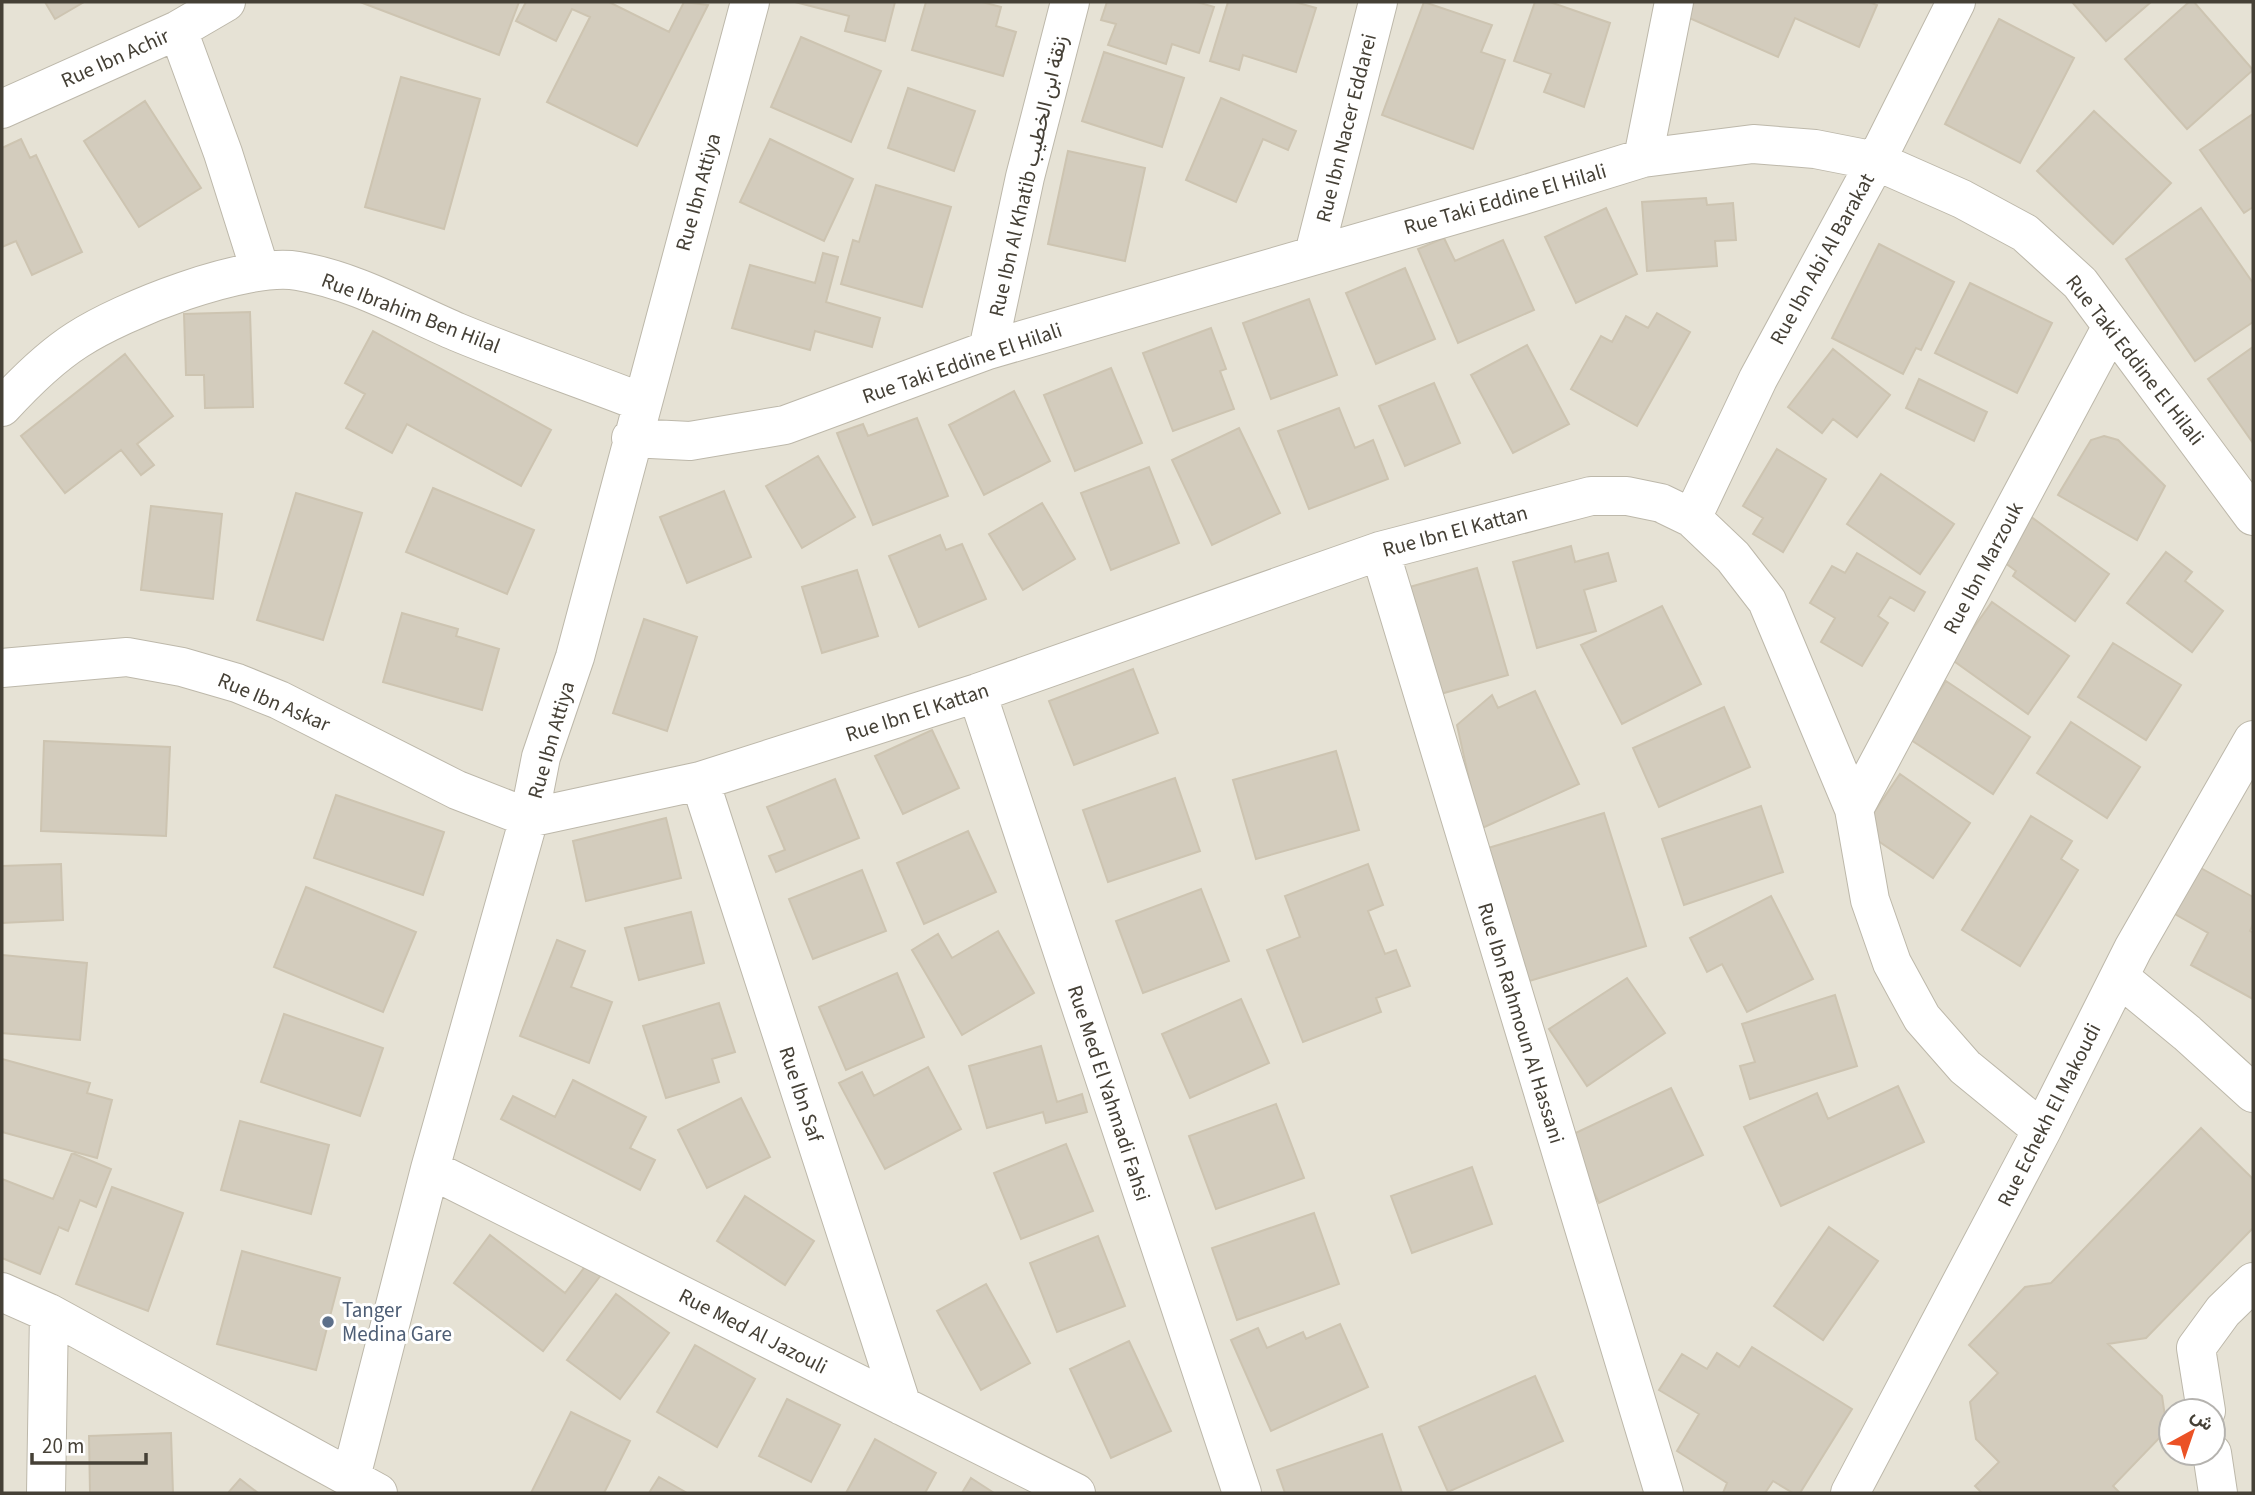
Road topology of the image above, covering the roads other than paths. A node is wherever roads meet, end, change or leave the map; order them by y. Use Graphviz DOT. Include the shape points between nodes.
graph roads {
  1 [pos="226,2"];
  2 [pos="750,2"];
  3 [pos="1070,2"];
  4 [pos="1378,2"];
  5 [pos="1674,2"];
  6 [pos="1956,2"];
  7 [pos="177,30"];
  8 [pos="2,109"];
  9 [pos="1643,158"];
  10 [pos="1876,161"];
  11 [pos="1314,254"];
  12 [pos="260,270"];
  13 [pos="2112,326"];
  14 [pos="988,350"];
  15 [pos="641,402"];
  16 [pos="2,407"];
  17 [pos="631,438"];
  18 [pos="2253,516"];
  19 [pos="1692,519"];
  20 [pos="1380,551"];
  21 [pos="2,668"];
  22 [pos="977,693"];
  23 [pos="2253,740"];
  24 [pos="700,781"];
  25 [pos="1854,809"];
  26 [pos="529,818"];
  27 [pos="2119,977"];
  28 [pos="2253,1093"];
  29 [pos="2042,1130"];
  30 [pos="430,1169"];
  31 [pos="2253,1282"];
  32 [pos="2,1292"];
  33 [pos="49,1313"];
  34 [pos="2204,1397"];
  35 [pos="902,1406"];
  36 [pos="2214,1467"];
  37 [pos="364,1485"];
  38 [pos="46,1493"];
  39 [pos="1076,1493"];
  40 [pos="1242,1493"];
  41 [pos="1664,1493"];
  42 [pos="1850,1493"];
  43 [pos="2218,1493"];
  1 -- 7 [label="street, Rue Ibn Achir"];
  2 -- 15 [label="street, Rue Ibn Attiya"];
  3 -- 14 [label="street, Rue Ibn Al Khatib زنقة ابن الخطيب" via="1025,177"];
  4 -- 11 [label="street, Rue Ibn Nacer Eddarei"];
  5 -- 9 [label="street"];
  6 -- 10 [label="street, Rue Ibn Abi Al Barakat"];
  7 -- 8 [label="street, Rue Ibn Achir"];
  7 -- 12 [label="street"];
  9 -- 10 [label="street, Rue Taki Eddine El Hilali" via="1753,144 1815,149"];
  9 -- 11 [label="street, Rue Taki Eddine El Hilali"];
  10 -- 13 [label="street, Rue Taki Eddine El Hilali" via="2025,233 2080,283"];
  10 -- 19 [label="street, Rue Ibn Abi Al Barakat" via="1758,379"];
  11 -- 14 [label="street, Rue Taki Eddine El Hilali"];
  12 -- 15 [label="street, Rue Ibrahim Ben Hilal" via="297,271 343,284"];
  12 -- 16 [label="street, Rue Ibrahim Ben Hilal" via="106,323 75,341"];
  13 -- 18 [label="street, Rue Taki Eddine El Hilali"];
  13 -- 25 [label="street, Rue Ibn Marzouk"];
  14 -- 17 [label="street, Rue Taki Eddine El Hilali" via="785,425 690,441"];
  15 -- 17 [label="street, Rue Ibn Attiya"];
  17 -- 26 [label="street, Rue Ibn Attiya" via="575,657 541,757"];
  19 -- 20 [label="street, Rue Ibn El Kattan" via="1661,503 1627,496 1591,496"];
  19 -- 25 [label="street, Rue Ibn El Kattan" via="1733,557 1767,601"];
  20 -- 22 [label="street, Rue Ibn El Kattan"];
  20 -- 41 [label="street, Rue Ibn Rahmoun Al Hassani"];
  21 -- 26 [label="street, Rue Ibn Askar" via="127,657 182,667 279,700 457,790"];
  22 -- 24 [label="street, Rue Ibn El Kattan"];
  22 -- 40 [label="street, Rue Med El Yahmadi Fahsi"];
  23 -- 27 [label="street, Rue Echekh El Makoudi"];
  24 -- 26 [label="street, Rue Ibn El Kattan"];
  24 -- 35 [label="street, Rue Ibn Saf"];
  25 -- 29 [label="street, Rue Ibn El Kattan" via="1870,900 1892,963 1922,1018 1965,1067"];
  26 -- 30 [label="street, Rue Ibn Attiya"];
  27 -- 28 [label="street"];
  27 -- 29 [label="street, Rue Echekh El Makoudi"];
  29 -- 42 [label="street, Rue Echekh El Makoudi"];
  30 -- 35 [label="street, Rue Med Al Jazouli"];
  30 -- 37 [label="street, Rue Ibn Attiya"];
  31 -- 34 [label="street" via="2223,1311 2196,1348"];
  32 -- 33 [label="street"];
  33 -- 37 [label="street"];
  33 -- 38 [label="street"];
  35 -- 39 [label="street, Rue Med Al Jazouli"];
  36 -- 43 [label="street"];
}
